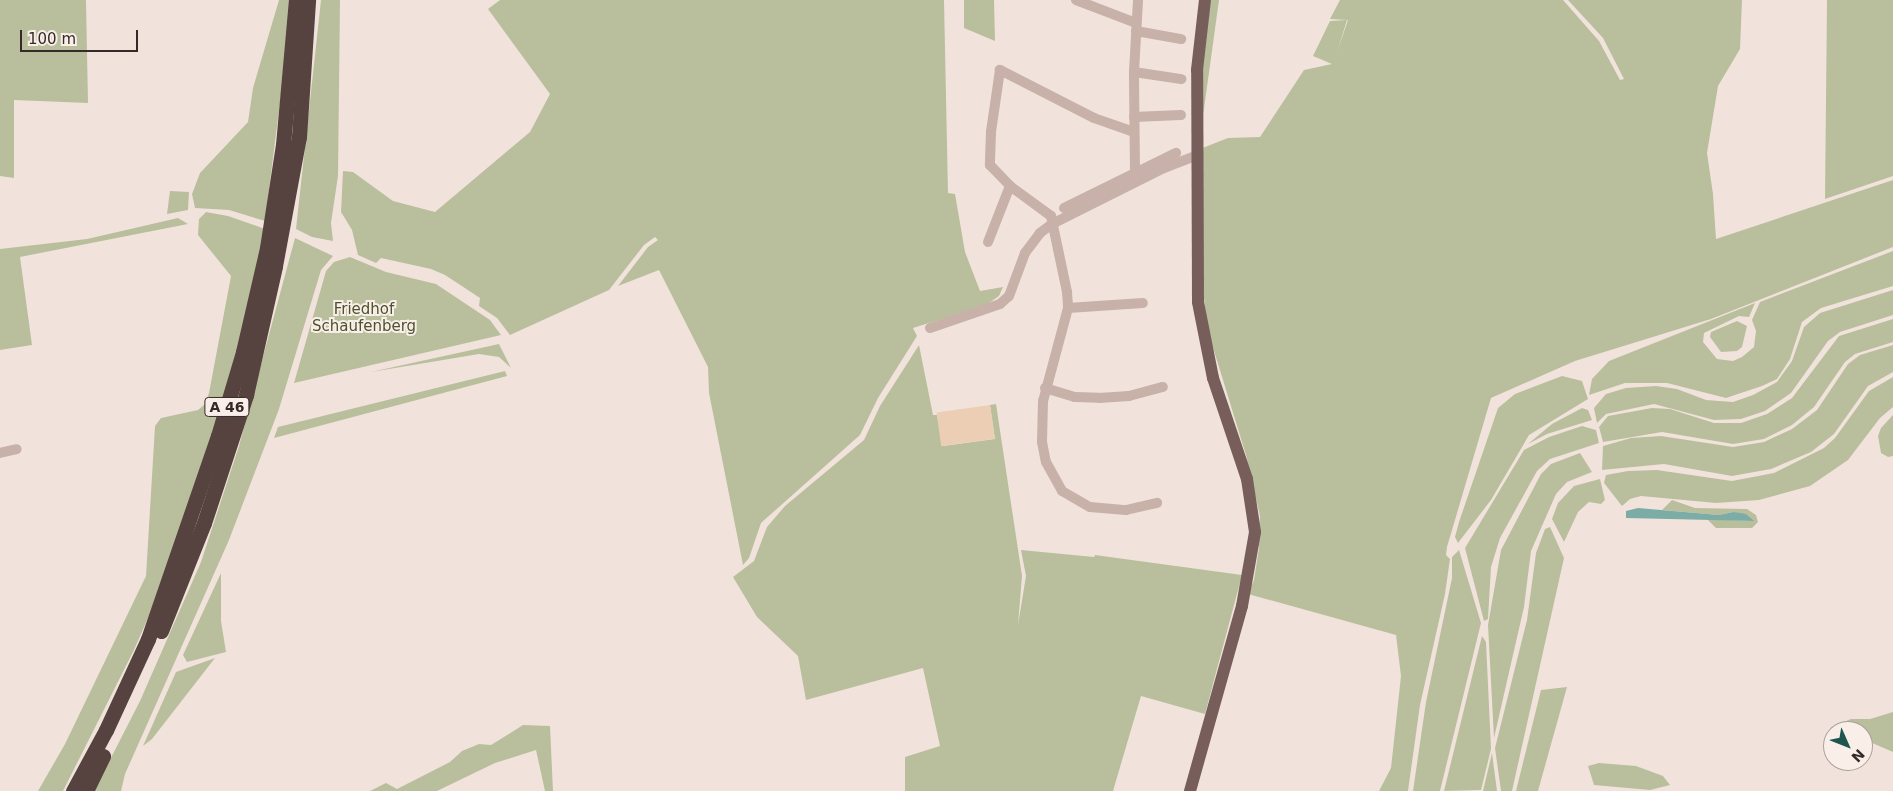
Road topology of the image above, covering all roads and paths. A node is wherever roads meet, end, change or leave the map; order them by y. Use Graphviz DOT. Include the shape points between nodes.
graph roads {
  1 [pos="296,0"];
  2 [pos="308,0"];
  3 [pos="1076,0"];
  4 [pos="1138,0"];
  5 [pos="1205,0"];
  6 [pos="1136,27"];
  7 [pos="1181,39"];
  8 [pos="1134,72"];
  9 [pos="1181,79"];
  10 [pos="1181,115"];
  11 [pos="1134,117"];
  12 [pos="1134,132"];
  13 [pos="1176,152"];
  14 [pos="1196,156"];
  15 [pos="1135,172"];
  16 [pos="1010,186"];
  17 [pos="1064,208"];
  18 [pos="1052,224"];
  19 [pos="988,242"];
  20 [pos="1143,303"];
  21 [pos="1068,308"];
  22 [pos="930,328"];
  23 [pos="1163,387"];
  24 [pos="1046,388"];
  25 [pos="18,449"];
  26 [pos="0,453"];
  27 [pos="1157,503"];
  28 [pos="73,791"];
  29 [pos="86,791"];
  30 [pos="1190,791"];
  1 -- 28 [label="highway, A 46" via="284,145 267,248 243,352 218,436 148,639 106,730"];
  2 -- 29 [label="highway, A 46" via="299,138 276,266 246,395 204,523 161,632"];
  3 -- 6 [label="street"];
  4 -- 6 [label="street"];
  5 -- 14 [label="main road" via="1197,70"];
  6 -- 7 [label="street"];
  6 -- 8 [label="street"];
  8 -- 9 [label="street"];
  8 -- 11 [label="street"];
  10 -- 11 [label="street"];
  11 -- 12 [label="street"];
  12 -- 15 [label="street"];
  12 -- 16 [label="street" via="1094,118 1000,70 990,166"];
  13 -- 15 [label="street"];
  14 -- 18 [label="street" via="1164,168"];
  14 -- 30 [label="main road" via="1196,269 1203,336 1213,378 1241,456 1255,532 1243,600"];
  15 -- 17 [label="street"];
  16 -- 18 [label="street" via="1051,216"];
  16 -- 19 [label="street"];
  18 -- 21 [label="street" via="1065,272"];
  18 -- 22 [label="street" via="1040,232 1025,253 1009,296 1000,304"];
  20 -- 21 [label="street"];
  21 -- 24 [label="street"];
  23 -- 24 [label="street" via="1129,396 1099,398 1075,397"];
  24 -- 27 [label="street" via="1042,442 1046,462 1062,491 1075,500 1104,510 1126,510"];
  25 -- 26 [label="street"];
}
